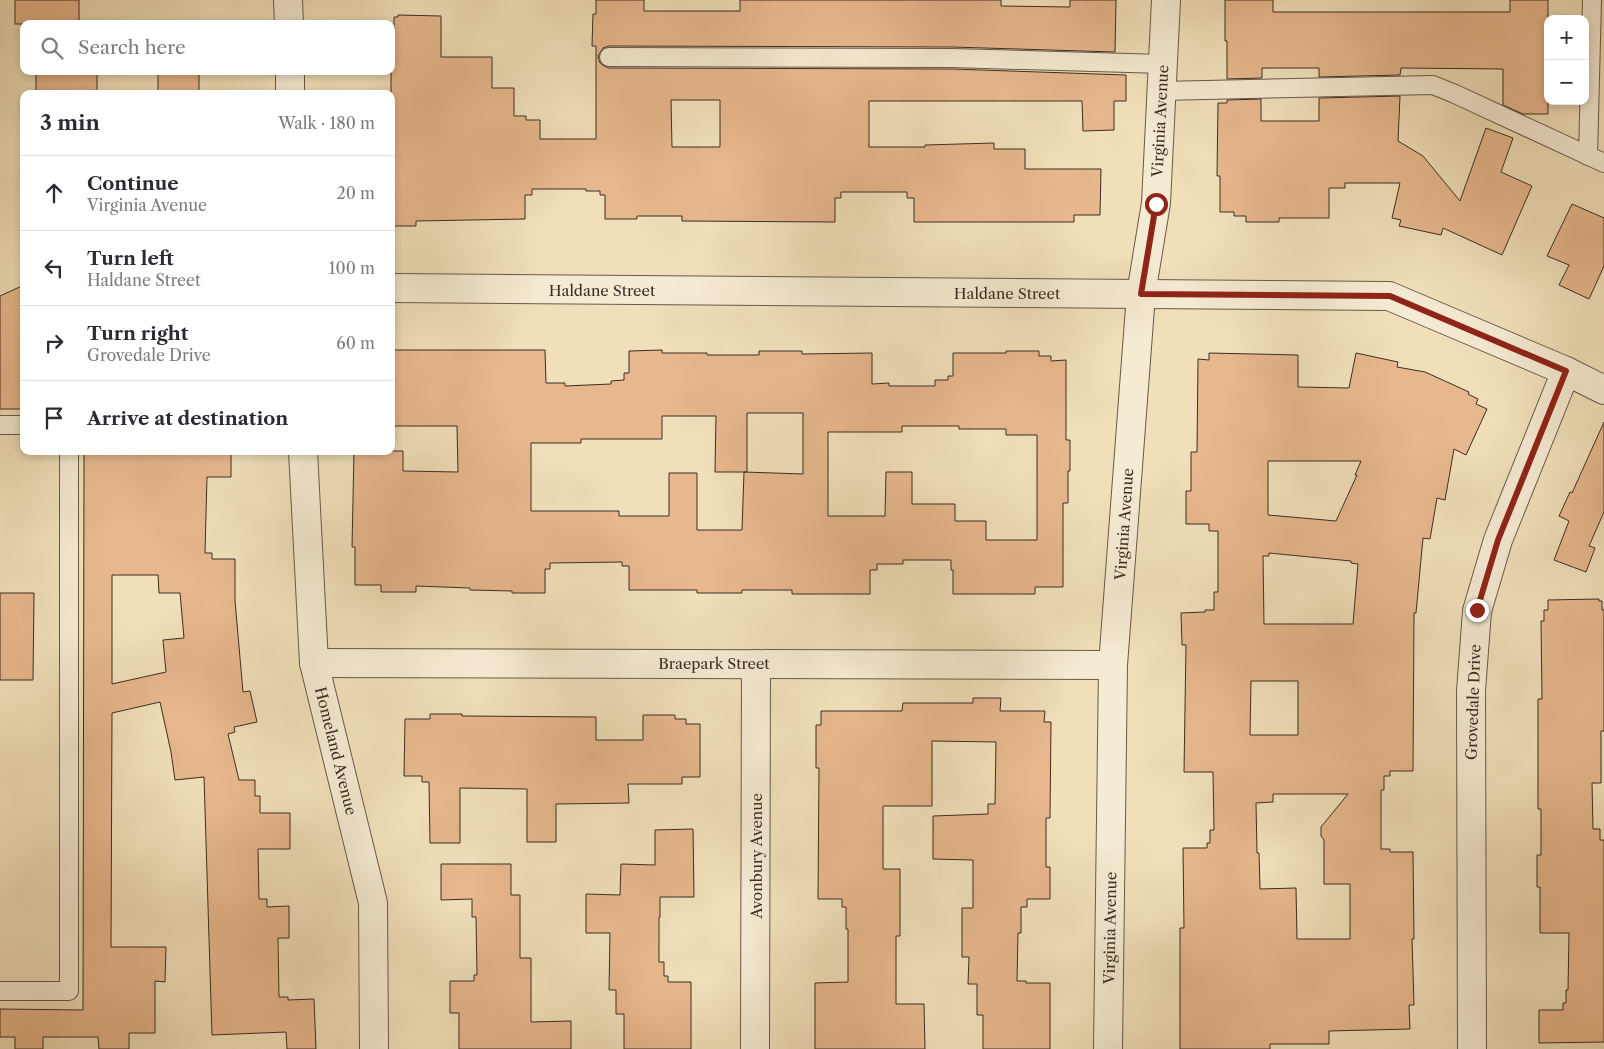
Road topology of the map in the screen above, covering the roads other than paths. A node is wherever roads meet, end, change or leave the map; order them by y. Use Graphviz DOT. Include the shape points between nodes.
graph roads {
  1 [pos="288,0"];
  2 [pos="1166,0"];
  3 [pos="1592,0"];
  4 [pos="289,20"];
  5 [pos="609,57"];
  6 [pos="1163,64"];
  7 [pos="290,75"];
  8 [pos="290,90"];
  9 [pos="1161,91"];
  10 [pos="1596,160"];
  11 [pos="395,288"];
  12 [pos="1141,294"];
  13 [pos="1566,371"];
  14 [pos="1604,390"];
  15 [pos="0,425"];
  16 [pos="20,425"];
  17 [pos="69,455"];
  18 [pos="303,455"];
  19 [pos="314,663"];
  20 [pos="756,664"];
  21 [pos="1113,664"];
  22 [pos="0,991"];
  23 [pos="374,1049"];
  24 [pos="756,1049"];
  25 [pos="1108,1049"];
  26 [pos="1472,1049"];
  1 -- 4 [label="street"];
  2 -- 6 [label="street, Virginia Avenue"];
  3 -- 10 [label="lane"];
  5 -- 6 [label="lane" via="952,58"];
  6 -- 9 [label="street, Virginia Avenue"];
  7 -- 8 [label="street"];
  9 -- 10 [label="lane" via="1433,85"];
  9 -- 12 [label="street, Virginia Avenue" via="1156,204"];
  11 -- 12 [label="street, Haldane Street"];
  12 -- 13 [label="street, Haldane Street" via="1390,296"];
  12 -- 21 [label="street, Virginia Avenue"];
  13 -- 14 [label="street, Haldane Street"];
  13 -- 26 [label="street, Grovedale Drive" via="1498,540 1477,610 1471,691"];
  15 -- 16 [label="lane"];
  17 -- 22 [label="lane" via="69,990"];
  18 -- 19 [label="street, Homeland Avenue"];
  19 -- 20 [label="street, Braepark Street"];
  19 -- 23 [label="street, Homeland Avenue" via="374,903"];
  20 -- 21 [label="street, Braepark Street"];
  20 -- 24 [label="street, Avonbury Avenue"];
  21 -- 25 [label="street, Virginia Avenue"];
}
